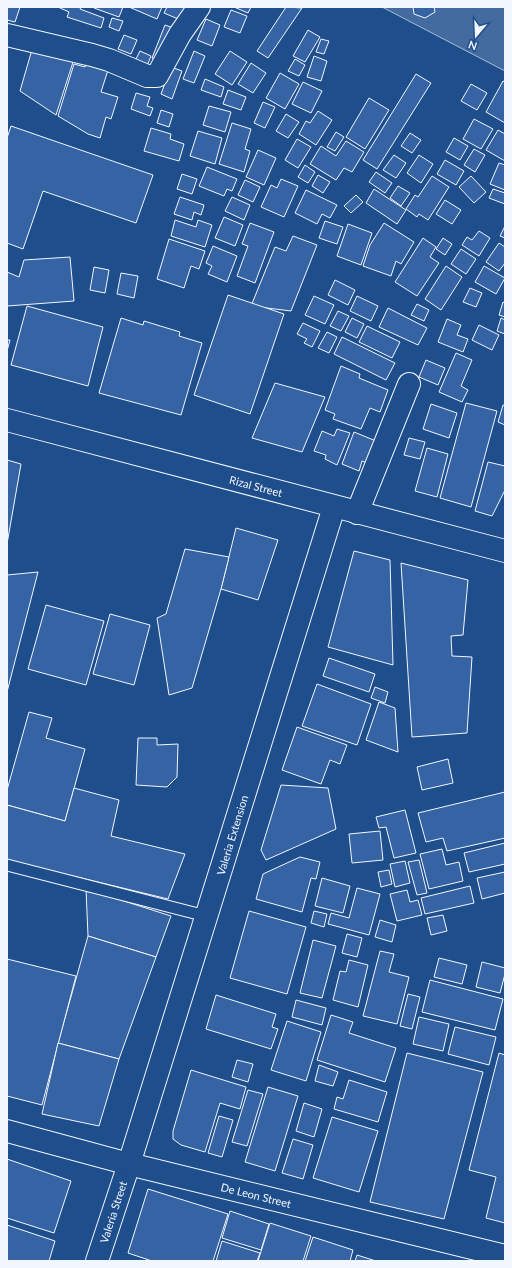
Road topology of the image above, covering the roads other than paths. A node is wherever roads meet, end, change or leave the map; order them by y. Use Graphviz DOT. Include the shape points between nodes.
graph roads {
  1 [pos="199,7"];
  2 [pos="7,35"];
  3 [pos="409,384"];
  4 [pos="7,420"];
  5 [pos="334,507"];
  6 [pos="357,513"];
  7 [pos="505,551"];
  8 [pos="7,865"];
  9 [pos="206,916"];
  10 [pos="7,1131"];
  11 [pos="129,1164"];
  12 [pos="505,1256"];
  13 [pos="97,1261"];
  1 -- 2 [label="street" via="180,34 157,76 152,77 92,55"];
  3 -- 6 [label="street"];
  4 -- 5 [label="street, Rizal Street"];
  5 -- 6 [label="street, Rizal Street"];
  5 -- 9 [label="street, Valeria Extension"];
  6 -- 7 [label="street, Rizal Street"];
  8 -- 9 [label="lane"];
  9 -- 11 [label="street, Valeria Extension"];
  10 -- 11 [label="street, De Leon Street"];
  11 -- 12 [label="street, De Leon Street"];
  11 -- 13 [label="street, Valeria Street"];
}
